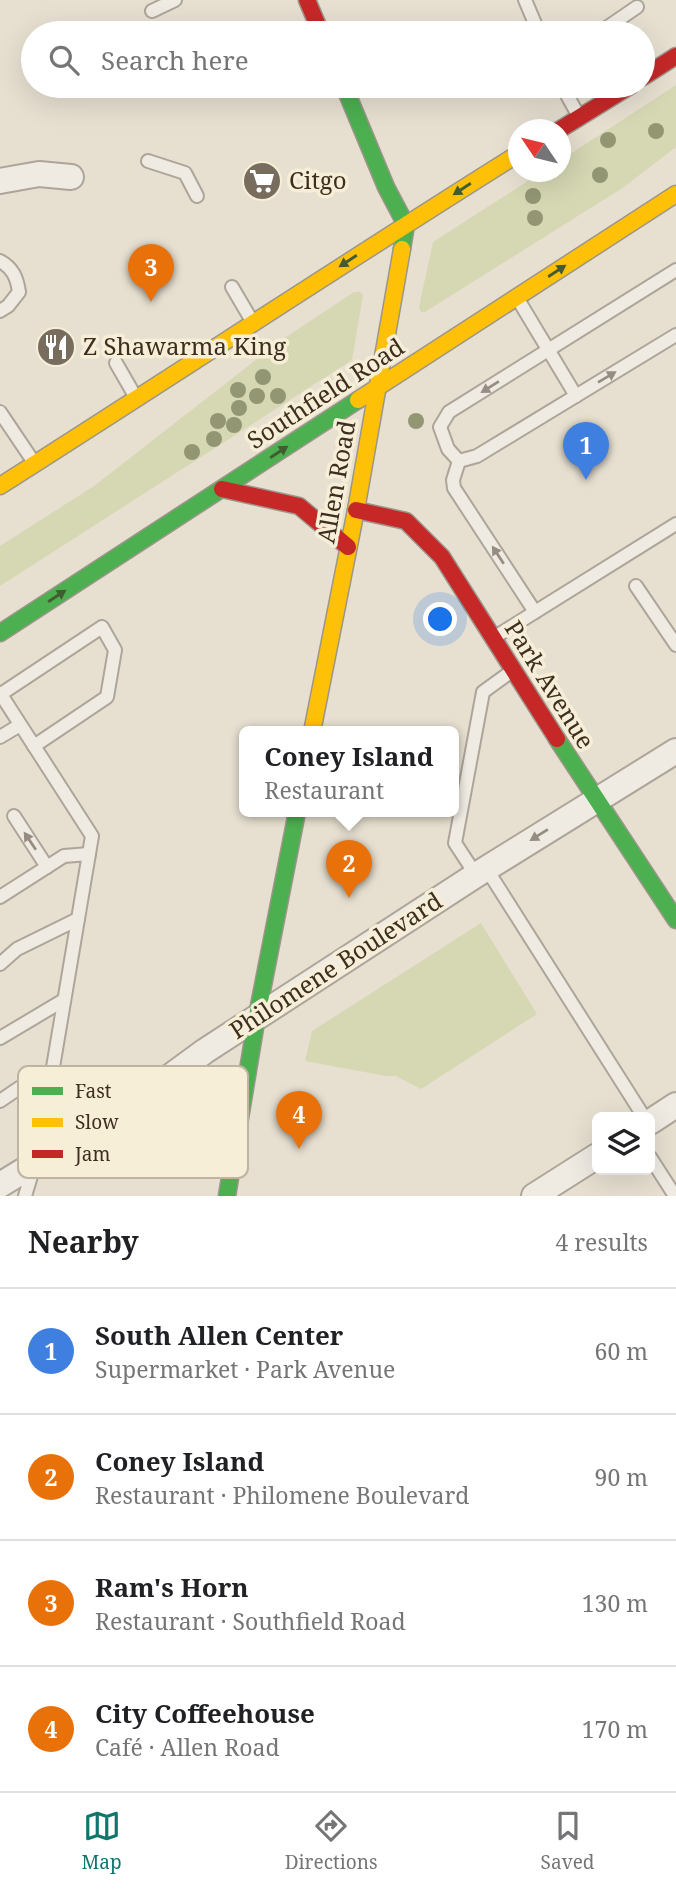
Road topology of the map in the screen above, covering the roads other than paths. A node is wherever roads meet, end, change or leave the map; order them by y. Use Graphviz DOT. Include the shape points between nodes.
graph roads {
  1 [pos="175,0"];
  2 [pos="307,0"];
  3 [pos="525,0"];
  4 [pos="637,6"];
  5 [pos="152,11"];
  6 [pos="316,21"];
  7 [pos="534,21"];
  8 [pos="616,21"];
  9 [pos="676,56"];
  10 [pos="655,69"];
  11 [pos="349,98"];
  12 [pos="569,98"];
  13 [pos="611,98"];
  14 [pos="580,117"];
  15 [pos="571,123"];
  16 [pos="148,161"];
  17 [pos="508,161"];
  18 [pos="71,177"];
  19 [pos="0,181"];
  20 [pos="662,182"];
  21 [pos="676,194"];
  22 [pos="197,196"];
  23 [pos="633,222"];
  24 [pos="406,225"];
  25 [pos="0,261"];
  26 [pos="676,270"];
  27 [pos="232,287"];
  28 [pos="517,297"];
  29 [pos="0,311"];
  30 [pos="254,324"];
  31 [pos="676,335"];
  32 [pos="548,351"];
  33 [pos="116,363"];
  34 [pos="377,388"];
  35 [pos="576,396"];
  36 [pos="137,399"];
  37 [pos="0,412"];
  38 [pos="459,461"];
  39 [pos="35,464"];
  40 [pos="0,486"];
  41 [pos="222,489"];
  42 [pos="356,510"];
  43 [pos="676,524"];
  44 [pos="348,547"];
  45 [pos="636,586"];
  46 [pos="535,612"];
  47 [pos="0,633"];
  48 [pos="493,638"];
  49 [pos="676,645"];
  50 [pos="513,671"];
  51 [pos="1,694"];
  52 [pos="20,724"];
  53 [pos="313,726"];
  54 [pos="0,737"];
  55 [pos="34,746"];
  56 [pos="676,751"];
  57 [pos="598,800"];
  58 [pos="13,816"];
  59 [pos="296,817"];
  60 [pos="89,854"];
  61 [pos="47,867"];
  62 [pos="482,872"];
  63 [pos="0,897"];
  64 [pos="78,919"];
  65 [pos="676,920"];
  66 [pos="0,964"];
  67 [pos="64,1000"];
  68 [pos="257,1016"];
  69 [pos="0,1038"];
  70 [pos="53,1066"];
  71 [pos="185,1066"];
  72 [pos="248,1070"];
  73 [pos="18,1089"];
  74 [pos="0,1101"];
  75 [pos="676,1105"];
  76 [pos="641,1112"];
  77 [pos="655,1119"];
  78 [pos="592,1159"];
  79 [pos="655,1165"];
  80 [pos="18,1174"];
  81 [pos="30,1178"];
  82 [pos="230,1178"];
  83 [pos="0,1185"];
  84 [pos="25,1196"];
  85 [pos="227,1196"];
  86 [pos="534,1196"];
  87 [pos="675,1196"];
  1 -- 5 [label="lane"];
  2 -- 6 [label="main road"];
  3 -- 7 [label="lane"];
  4 -- 8 [label="lane"];
  9 -- 10 [label="main road"];
  11 -- 24 [label="main road"];
  12 -- 14 [label="lane"];
  13 -- 14 [label="main road"];
  14 -- 15 [label="main road"];
  16 -- 22 [label="lane" via="185,173"];
  17 -- 24 [label="main road, one-way"];
  18 -- 19 [label="street" via="39,174"];
  20 -- 23 [label="main road"];
  21 -- 23 [label="main road, Southfield Road"];
  28 -- 23 [label="main road, Southfield Road, one-way"];
  24 -- 30 [label="main road, one-way"];
  24 -- 34 [label="main road, Allen Road"];
  25 -- 29 [label="lane" via="11,269 19,292"];
  26 -- 32 [label="lane"];
  27 -- 30 [label="lane"];
  28 -- 32 [label="lane"];
  28 -- 34 [label="main road, Southfield Road"];
  30 -- 36 [label="main road"];
  35 -- 31 [label="lane, one-way"];
  32 -- 35 [label="lane"];
  32 -- 38 [label="lane, one-way" via="449,412 440,427 448,449"];
  33 -- 36 [label="lane"];
  41 -- 34 [label="main road, Southfield Road, one-way"];
  34 -- 42 [label="main road, Allen Road"];
  35 -- 38 [label="lane" via="477,456"];
  36 -- 39 [label="main road"];
  37 -- 39 [label="lane"];
  46 -- 38 [label="lane, one-way" via="454,488"];
  39 -- 40 [label="main road"];
  41 -- 44 [label="main road" via="299,506"];
  47 -- 41 [label="main road, Southfield Road, one-way"];
  42 -- 44 [label="main road, Allen Road"];
  42 -- 48 [label="main road, Park Avenue" via="406,521 442,557"];
  43 -- 46 [label="lane"];
  44 -- 53 [label="main road, Allen Road"];
  45 -- 49 [label="lane"];
  46 -- 48 [label="lane"];
  48 -- 50 [label="main road, Park Avenue"];
  50 -- 57 [label="main road, Park Avenue"];
  50 -- 62 [label="lane" via="483,692 455,843"];
  51 -- 52 [label="lane"];
  51 -- 55 [label="lane" via="102,627 115,650 107,697"];
  52 -- 54 [label="lane"];
  52 -- 55 [label="lane"];
  55 -- 60 [label="lane" via="92,836"];
  56 -- 57 [label="street, Philomene Boulevard"];
  57 -- 62 [label="street, Philomene Boulevard, one-way"];
  57 -- 65 [label="main road, Park Avenue"];
  61 -- 58 [label="lane, one-way"];
  59 -- 68 [label="main road"];
  60 -- 61 [label="lane" via="64,856"];
  60 -- 64 [label="lane"];
  61 -- 63 [label="lane"];
  62 -- 68 [label="street, Philomene Boulevard"];
  62 -- 76 [label="lane"];
  64 -- 66 [label="lane" via="17,949"];
  64 -- 67 [label="lane"];
  67 -- 69 [label="lane"];
  67 -- 70 [label="lane"];
  68 -- 71 [label="street, Philomene Boulevard"];
  68 -- 72 [label="main road"];
  73 -- 74 [label="lane"];
  75 -- 77 [label="street"];
  78 -- 86 [label="street"];
  79 -- 87 [label="lane"];
  80 -- 83 [label="street, Philomene Boulevard"];
  81 -- 84 [label="lane"];
  82 -- 85 [label="main road"];
}
